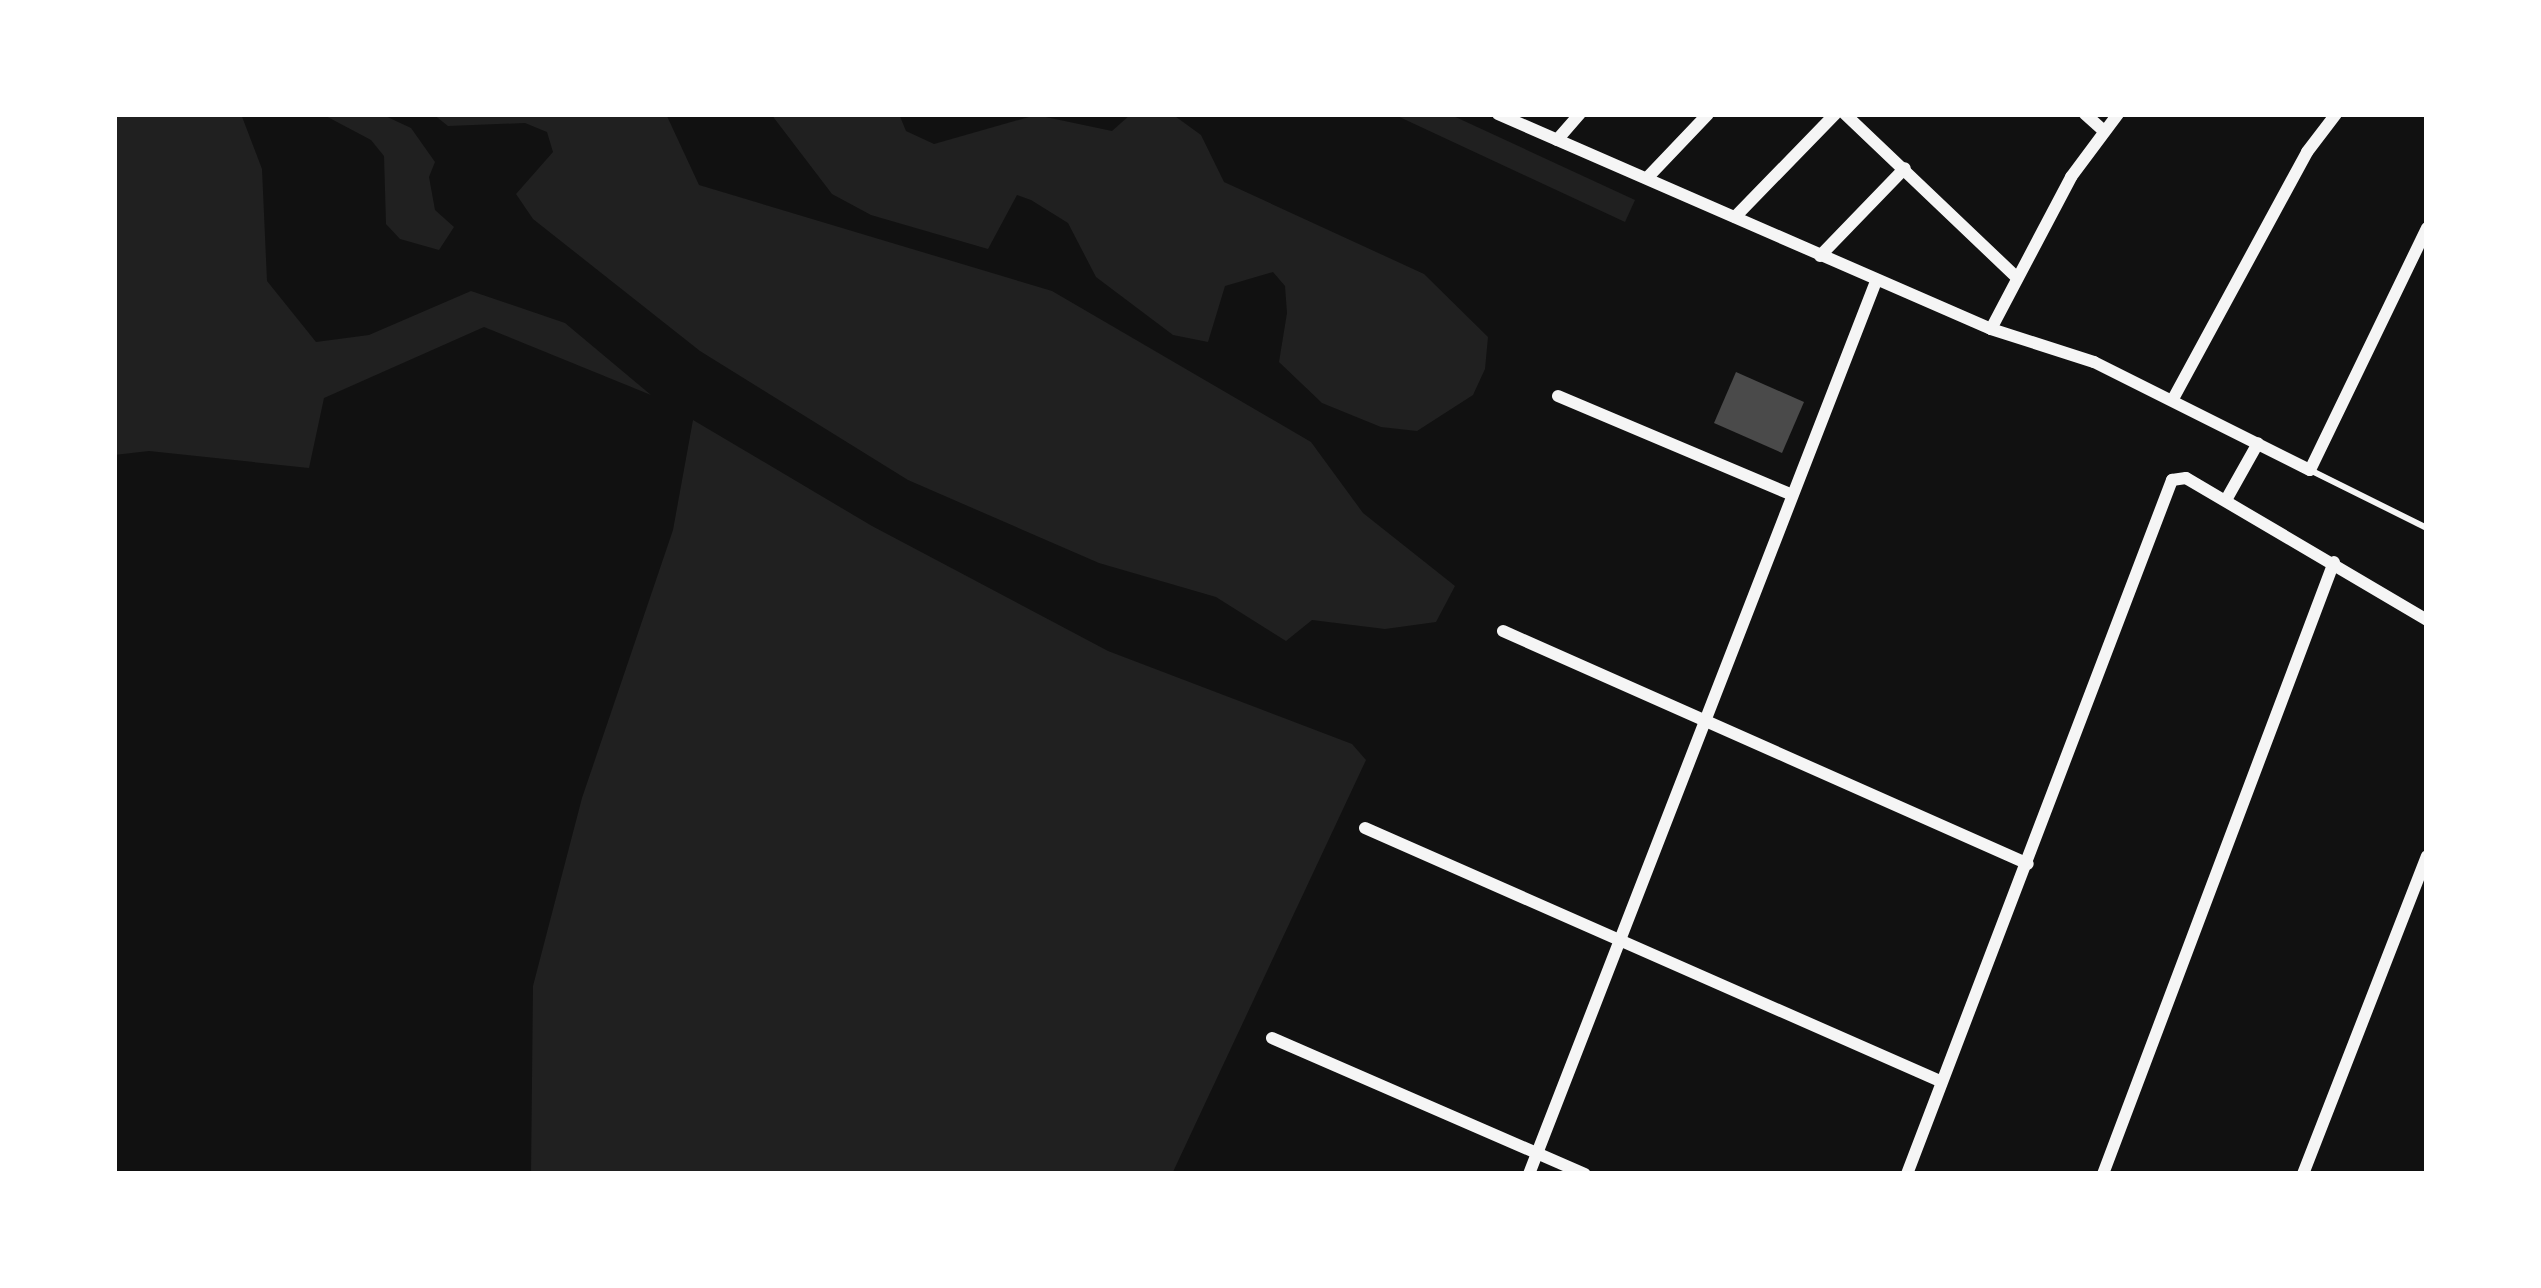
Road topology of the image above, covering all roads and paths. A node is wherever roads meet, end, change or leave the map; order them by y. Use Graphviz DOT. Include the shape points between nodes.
graph roads {
  1 [pos="1498,114"];
  2 [pos="1580,114"];
  3 [pos="1708,114"];
  4 [pos="1835,114"];
  5 [pos="1845,114"];
  6 [pos="2085,114"];
  7 [pos="2118,114"];
  8 [pos="2336,114"];
  9 [pos="2103,130"];
  10 [pos="1557,140"];
  11 [pos="1905,168"];
  12 [pos="1648,177"];
  13 [pos="1735,217"];
  14 [pos="2427,228"];
  15 [pos="1820,256"];
  16 [pos="2017,278"];
  17 [pos="1876,281"];
  18 [pos="1990,329"];
  19 [pos="1558,396"];
  20 [pos="2173,399"];
  21 [pos="2258,443"];
  22 [pos="2311,470"];
  23 [pos="1792,495"];
  24 [pos="2226,500"];
  25 [pos="2427,528"];
  26 [pos="2334,562"];
  27 [pos="2427,620"];
  28 [pos="1503,631"];
  29 [pos="1704,721"];
  30 [pos="1365,828"];
  31 [pos="2427,856"];
  32 [pos="2028,864"];
  33 [pos="1618,941"];
  34 [pos="1272,1038"];
  35 [pos="1942,1082"];
  36 [pos="1536,1155"];
  37 [pos="1529,1174"];
  38 [pos="1585,1174"];
  39 [pos="1907,1174"];
  40 [pos="2103,1174"];
  41 [pos="2303,1174"];
  1 -- 10 [label="street"];
  2 -- 10 [label="street"];
  3 -- 12 [label="street"];
  4 -- 13 [label="street"];
  5 -- 11 [label="street"];
  6 -- 9 [label="street"];
  7 -- 9 [label="street"];
  8 -- 20 [label="street"];
  9 -- 16 [label="street"];
  10 -- 12 [label="street"];
  11 -- 15 [label="street"];
  11 -- 16 [label="street"];
  12 -- 13 [label="street"];
  13 -- 15 [label="street"];
  14 -- 22 [label="street"];
  15 -- 17 [label="street"];
  16 -- 18 [label="street"];
  17 -- 18 [label="street"];
  17 -- 23 [label="street"];
  18 -- 20 [label="street" via="2094,362"];
  19 -- 23 [label="street"];
  20 -- 21 [label="street"];
  21 -- 22 [label="street"];
  21 -- 24 [label="street"];
  22 -- 25 [label="lane"];
  23 -- 29 [label="street"];
  24 -- 26 [label="street"];
  24 -- 32 [label="street" via="2186,478 2172,480"];
  26 -- 27 [label="street"];
  26 -- 40 [label="street"];
  28 -- 29 [label="street"];
  29 -- 32 [label="street"];
  29 -- 33 [label="street"];
  30 -- 33 [label="street"];
  31 -- 41 [label="street"];
  32 -- 35 [label="street"];
  33 -- 35 [label="street"];
  33 -- 36 [label="street"];
  34 -- 36 [label="street"];
  35 -- 39 [label="street"];
  36 -- 37 [label="street"];
  36 -- 38 [label="street"];
}
